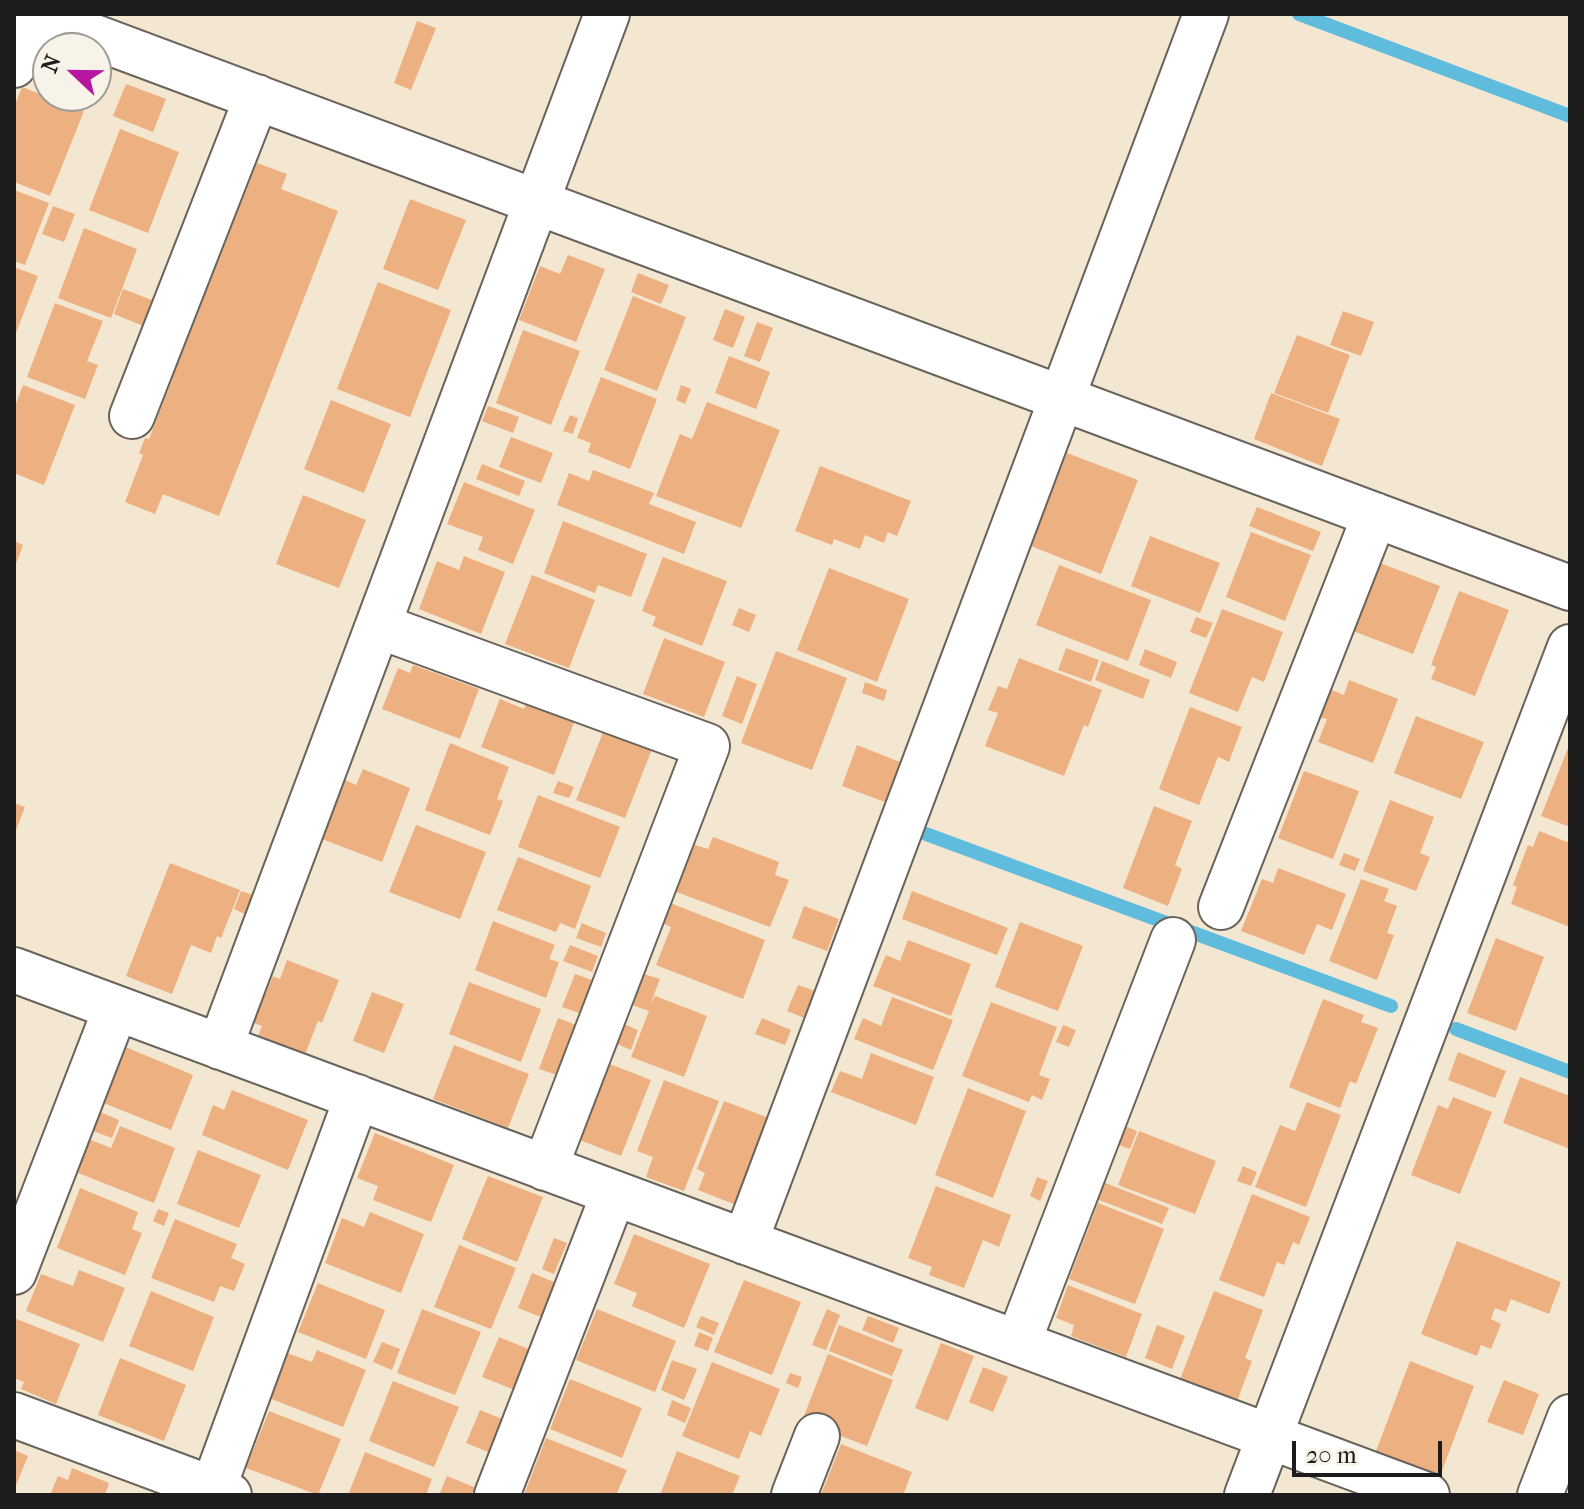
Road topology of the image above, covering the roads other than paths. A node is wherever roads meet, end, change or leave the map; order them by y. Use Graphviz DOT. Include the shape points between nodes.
graph roads {
  1 [pos="34,14"];
  2 [pos="607,14"];
  3 [pos="1206,14"];
  4 [pos="14,65"];
  5 [pos="257,97"];
  6 [pos="537,202"];
  7 [pos="1062,398"];
  8 [pos="132,416"];
  9 [pos="1375,515"];
  10 [pos="1570,588"];
  11 [pos="379,626"];
  12 [pos="1570,647"];
  13 [pos="1221,907"];
  14 [pos="1173,940"];
  15 [pos="14,970"];
  16 [pos="116,1008"];
  17 [pos="220,1047"];
  18 [pos="357,1097"];
  19 [pos="545,1168"];
  20 [pos="614,1193"];
  21 [pos="745,1242"];
  22 [pos="14,1272"];
  23 [pos="1018,1343"];
  24 [pos="14,1415"];
  25 [pos="1570,1417"];
  26 [pos="817,1436"];
  27 [pos="1269,1437"];
  28 [pos="221,1492"];
  29 [pos="497,1495"];
  30 [pos="794,1495"];
  31 [pos="1247,1495"];
  32 [pos="1427,1495"];
  33 [pos="1540,1495"];
  1 -- 4 [label="street"];
  1 -- 5 [label="street"];
  2 -- 6 [label="street"];
  3 -- 7 [label="street"];
  5 -- 6 [label="street"];
  5 -- 8 [label="street"];
  6 -- 7 [label="street"];
  6 -- 11 [label="street"];
  7 -- 9 [label="street"];
  7 -- 21 [label="street"];
  9 -- 10 [label="street"];
  9 -- 13 [label="street"];
  11 -- 17 [label="street"];
  11 -- 19 [label="street" via="707,746"];
  12 -- 27 [label="street"];
  14 -- 23 [label="street"];
  15 -- 16 [label="street"];
  16 -- 17 [label="street"];
  16 -- 22 [label="street"];
  17 -- 18 [label="street"];
  18 -- 19 [label="street"];
  18 -- 28 [label="street"];
  19 -- 20 [label="street"];
  20 -- 21 [label="street"];
  20 -- 29 [label="street"];
  21 -- 23 [label="street"];
  23 -- 27 [label="street"];
  24 -- 28 [label="street"];
  25 -- 33 [label="street"];
  26 -- 30 [label="street"];
  27 -- 31 [label="street"];
  27 -- 32 [label="street"];
}
